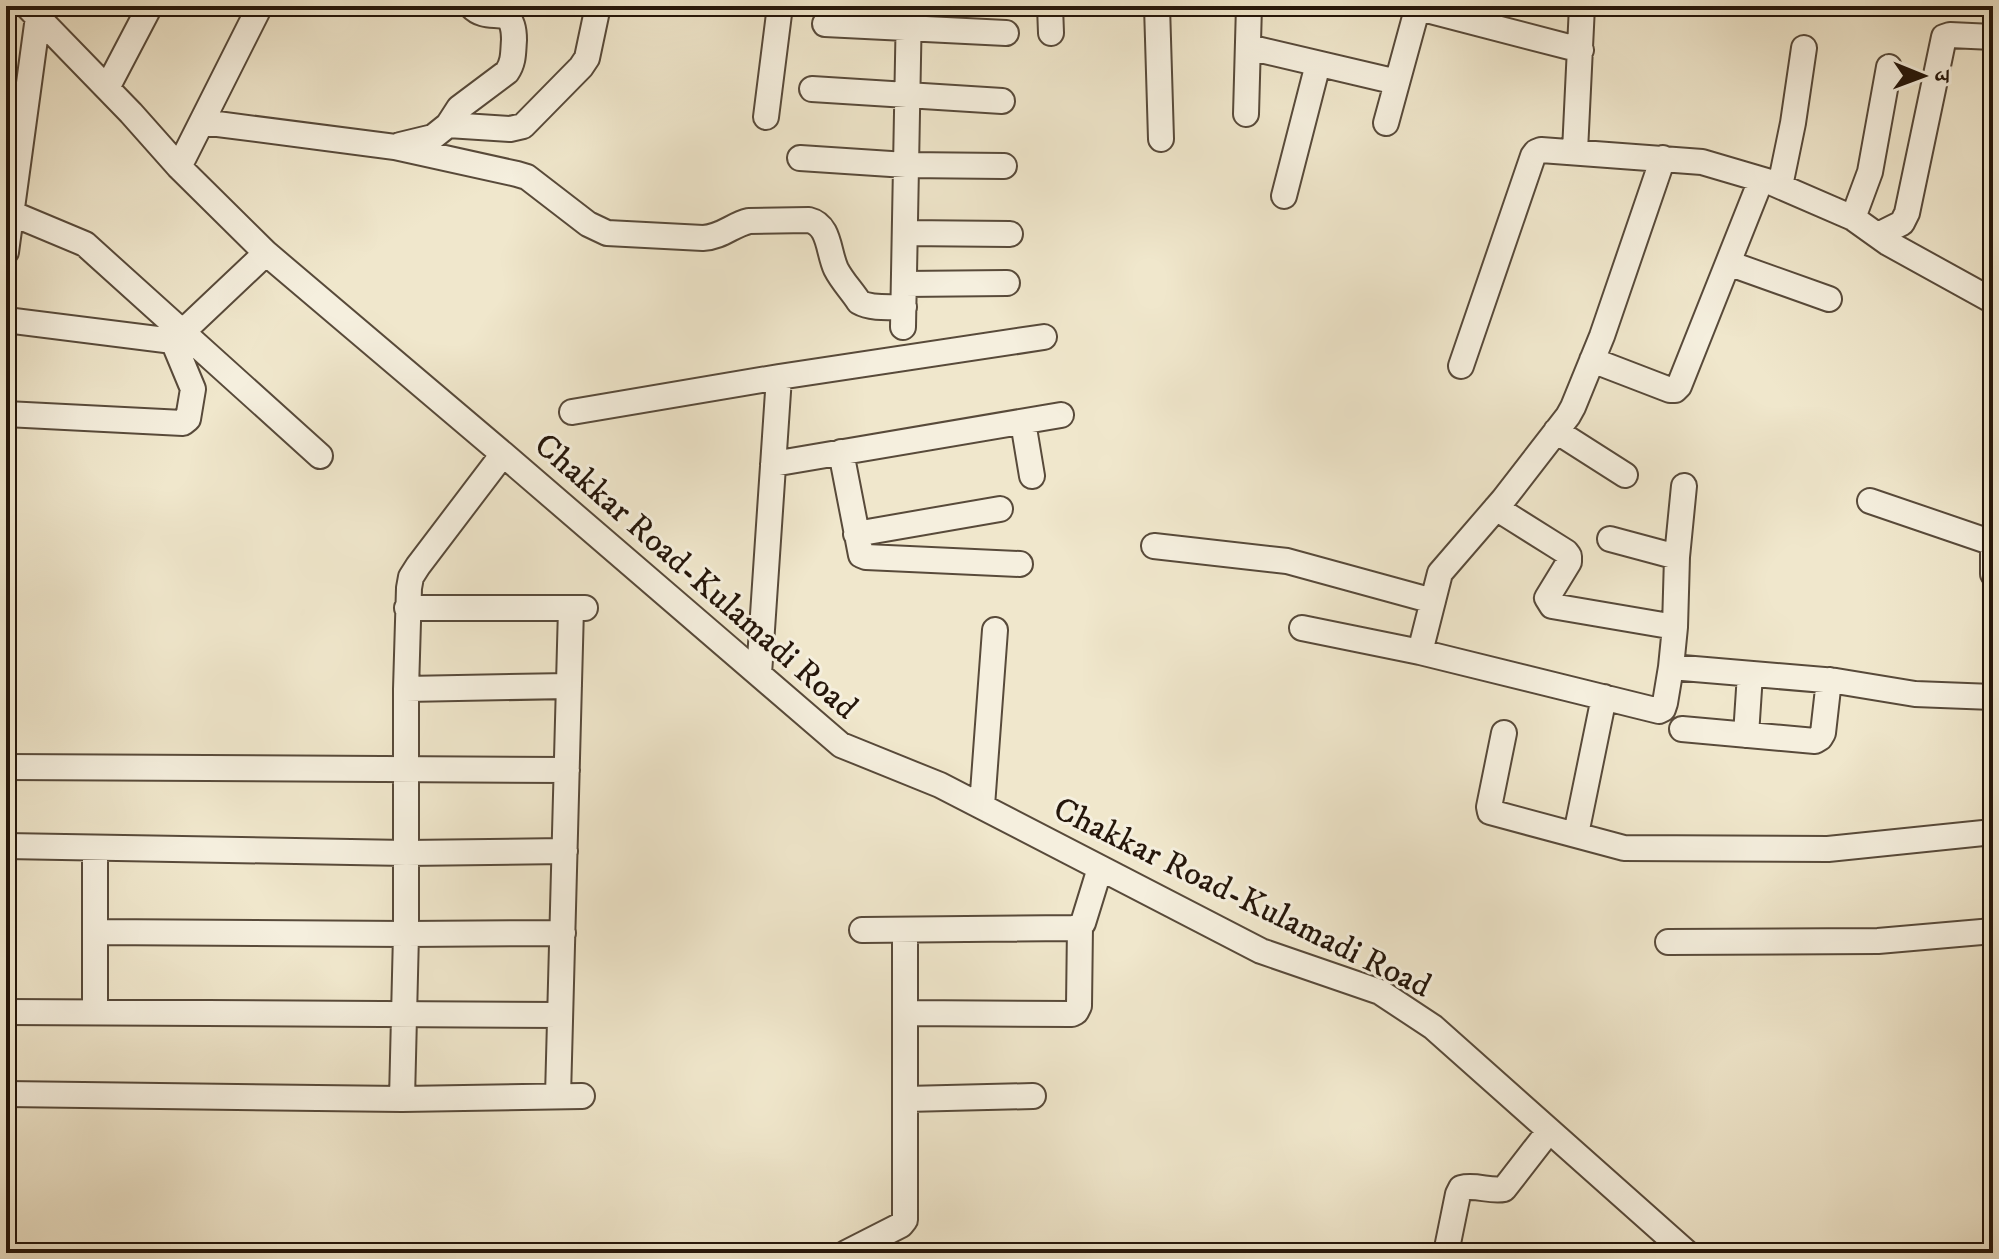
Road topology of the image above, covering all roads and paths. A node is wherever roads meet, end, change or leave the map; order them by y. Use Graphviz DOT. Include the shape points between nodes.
graph roads {
  1 [pos="150,6"];
  2 [pos="260,6"];
  3 [pos="471,6"];
  4 [pos="598,6"];
  5 [pos="780,6"];
  6 [pos="1050,6"];
  7 [pos="1157,6"];
  8 [pos="1249,6"];
  9 [pos="1582,6"];
  10 [pos="1416,7"];
  11 [pos="32,12"];
  12 [pos="909,17"];
  13 [pos="825,24"];
  14 [pos="1006,33"];
  15 [pos="1051,33"];
  16 [pos="1993,37"];
  17 [pos="1248,47"];
  18 [pos="1804,48"];
  19 [pos="1581,50"];
  20 [pos="1318,64"];
  21 [pos="1889,67"];
  22 [pos="1397,82"];
  23 [pos="107,88"];
  24 [pos="812,89"];
  25 [pos="908,95"];
  26 [pos="1002,101"];
  27 [pos="1246,114"];
  28 [pos="766,117"];
  29 [pos="202,122"];
  30 [pos="1386,123"];
  31 [pos="448,125"];
  32 [pos="1161,139"];
  33 [pos="395,147"];
  34 [pos="1575,151"];
  35 [pos="800,158"];
  36 [pos="1663,158"];
  37 [pos="906,165"];
  38 [pos="1004,166"];
  39 [pos="179,167"];
  40 [pos="1770,183"];
  41 [pos="1284,196"];
  42 [pos="9,216"];
  43 [pos="1853,218"];
  44 [pos="905,233"];
  45 [pos="1010,234"];
  46 [pos="1890,244"];
  47 [pos="6,252"];
  48 [pos="266,253"];
  49 [pos="1728,263"];
  50 [pos="1007,283"];
  51 [pos="1829,299"];
  52 [pos="1993,301"];
  53 [pos="904,306"];
  54 [pos="6,320"];
  55 [pos="177,337"];
  56 [pos="1044,337"];
  57 [pos="1592,360"];
  58 [pos="1461,366"];
  59 [pos="779,377"];
  60 [pos="572,412"];
  61 [pos="6,414"];
  62 [pos="1061,415"];
  63 [pos="1023,422"];
  64 [pos="1556,431"];
  65 [pos="841,452"];
  66 [pos="503,454"];
  67 [pos="320,456"];
  68 [pos="773,464"];
  69 [pos="1625,475"];
  70 [pos="1032,476"];
  71 [pos="1684,486"];
  72 [pos="1870,501"];
  73 [pos="1496,508"];
  74 [pos="1000,509"];
  75 [pos="856,534"];
  76 [pos="1610,539"];
  77 [pos="1993,543"];
  78 [pos="1154,546"];
  79 [pos="1993,553"];
  80 [pos="1677,557"];
  81 [pos="1020,564"];
  82 [pos="1993,574"];
  83 [pos="1433,601"];
  84 [pos="407,608"];
  85 [pos="1675,627"];
  86 [pos="1302,628"];
  87 [pos="995,630"];
  88 [pos="1420,652"];
  89 [pos="1680,667"];
  90 [pos="759,674"];
  91 [pos="1750,674"];
  92 [pos="1829,680"];
  93 [pos="569,686"];
  94 [pos="406,689"];
  95 [pos="1604,697"];
  96 [pos="1993,697"];
  97 [pos="1682,729"];
  98 [pos="1504,733"];
  99 [pos="1746,735"];
  100 [pos="6,767"];
  101 [pos="405,768"];
  102 [pos="567,770"];
  103 [pos="982,806"];
  104 [pos="1993,832"];
  105 [pos="1576,834"];
  106 [pos="6,846"];
  107 [pos="95,848"];
  108 [pos="565,851"];
  109 [pos="406,853"];
  110 [pos="1100,868"];
  111 [pos="1080,926"];
  112 [pos="862,930"];
  113 [pos="905,930"];
  114 [pos="1993,931"];
  115 [pos="95,932"];
  116 [pos="563,933"];
  117 [pos="406,934"];
  118 [pos="1668,942"];
  119 [pos="6,1012"];
  120 [pos="95,1012"];
  121 [pos="404,1013"];
  122 [pos="906,1013"];
  123 [pos="560,1015"];
  124 [pos="6,1094"];
  125 [pos="1033,1096"];
  126 [pos="402,1099"];
  127 [pos="906,1099"];
  128 [pos="1549,1131"];
  129 [pos="1681,1252"];
  130 [pos="847,1253"];
  131 [pos="1446,1253"];
  1 -- 23 [label="street"];
  2 -- 29 [label="street"];
  3 -- 31 [label="street" via="482,14 511,19 513,59 507,72 456,111"];
  4 -- 31 [label="street" via="587,58 523,126"];
  5 -- 28 [label="street"];
  6 -- 15 [label="street"];
  7 -- 32 [label="street"];
  8 -- 17 [label="street"];
  9 -- 19 [label="street"];
  10 -- 19 [label="street"];
  10 -- 22 [label="street"];
  11 -- 23 [label="street, Chakkar Road-Kulamadi Road"];
  11 -- 42 [label="street"];
  12 -- 13 [label="street"];
  12 -- 14 [label="street"];
  12 -- 25 [label="street"];
  16 -- 46 [label="street" via="1944,37 1907,213"];
  17 -- 20 [label="street"];
  17 -- 27 [label="street"];
  18 -- 40 [label="street" via="1793,123"];
  19 -- 34 [label="street"];
  20 -- 22 [label="street"];
  20 -- 41 [label="street"];
  21 -- 43 [label="street" via="1870,172"];
  22 -- 30 [label="street"];
  23 -- 39 [label="street, Chakkar Road-Kulamadi Road"];
  24 -- 25 [label="street"];
  25 -- 26 [label="street"];
  25 -- 37 [label="street"];
  29 -- 33 [label="street"];
  29 -- 39 [label="street"];
  31 -- 33 [label="street" via="429,139"];
  33 -- 53 [label="street" via="527,177 607,233 703,238 749,221 818,222 835,267 859,302"];
  34 -- 36 [label="street"];
  34 -- 58 [label="street" via="1541,150 1533,156"];
  35 -- 37 [label="street"];
  36 -- 40 [label="street" via="1711,164"];
  36 -- 57 [label="street"];
  37 -- 38 [label="street"];
  37 -- 44 [label="street"];
  39 -- 48 [label="street, Chakkar Road-Kulamadi Road"];
  40 -- 43 [label="street"];
  40 -- 49 [label="street"];
  42 -- 47 [label="street"];
  42 -- 55 [label="street" via="85,244"];
  43 -- 46 [label="street"];
  44 -- 45 [label="street"];
  44 -- 53 [label="street"];
  46 -- 52 [label="street"];
  48 -- 55 [label="street"];
  48 -- 66 [label="street, Chakkar Road-Kulamadi Road"];
  49 -- 51 [label="street"];
  49 -- 57 [label="street" via="1675,390"];
  50 -- 53 [label="street"];
  54 -- 55 [label="street"];
  55 -- 61 [label="street" via="193,389 183,423"];
  55 -- 67 [label="street"];
  56 -- 59 [label="street"];
  57 -- 64 [label="street"];
  59 -- 60 [label="street"];
  59 -- 68 [label="street"];
  62 -- 63 [label="street"];
  63 -- 65 [label="street"];
  63 -- 70 [label="street"];
  64 -- 69 [label="street"];
  64 -- 73 [label="street"];
  65 -- 68 [label="street"];
  65 -- 75 [label="street"];
  66 -- 84 [label="street" via="411,577"];
  66 -- 90 [label="street, Chakkar Road-Kulamadi Road"];
  68 -- 90 [label="street"];
  71 -- 80 [label="street"];
  72 -- 77 [label="street"];
  73 -- 83 [label="street" via="1440,573"];
  73 -- 85 [label="street" via="1569,556 1547,598 1552,606"];
  74 -- 75 [label="street"];
  75 -- 81 [label="street" via="866,557"];
  76 -- 80 [label="street"];
  78 -- 83 [label="street" via="1287,561"];
  79 -- 82 [label="street"];
  80 -- 85 [label="street"];
  83 -- 88 [label="street"];
  84 -- 93 [label="street" via="579,608"];
  84 -- 94 [label="street"];
  85 -- 89 [label="street"];
  86 -- 88 [label="street"];
  87 -- 103 [label="street"];
  88 -- 95 [label="street"];
  89 -- 91 [label="street"];
  89 -- 95 [label="street" via="1659,711"];
  90 -- 103 [label="street, Chakkar Road-Kulamadi Road" via="841,745"];
  91 -- 92 [label="street"];
  91 -- 99 [label="street"];
  92 -- 96 [label="street" via="1915,694"];
  92 -- 99 [label="street" via="1820,738"];
  93 -- 94 [label="street"];
  93 -- 102 [label="street"];
  94 -- 101 [label="street"];
  95 -- 105 [label="street"];
  97 -- 99 [label="street"];
  98 -- 105 [label="street" via="1490,812"];
  100 -- 101 [label="street"];
  101 -- 102 [label="street"];
  101 -- 109 [label="street"];
  102 -- 108 [label="street"];
  103 -- 110 [label="street, Chakkar Road-Kulamadi Road"];
  104 -- 105 [label="street" via="1828,849 1618,846"];
  106 -- 107 [label="street"];
  107 -- 109 [label="street"];
  107 -- 115 [label="street"];
  108 -- 109 [label="street"];
  108 -- 116 [label="street"];
  109 -- 117 [label="street"];
  110 -- 111 [label="street"];
  110 -- 128 [label="street, Chakkar Road-Kulamadi Road" via="1261,951 1380,992 1433,1027"];
  111 -- 113 [label="street"];
  111 -- 122 [label="street" via="1076,1012"];
  112 -- 113 [label="street"];
  113 -- 122 [label="street"];
  114 -- 118 [label="street" via="1878,941"];
  115 -- 117 [label="street"];
  115 -- 120 [label="street"];
  116 -- 117 [label="street"];
  116 -- 123 [label="street"];
  117 -- 121 [label="street"];
  119 -- 120 [label="street"];
  120 -- 121 [label="street"];
  121 -- 123 [label="street"];
  121 -- 126 [label="street"];
  122 -- 127 [label="street"];
  123 -- 126 [label="street" via="570,1096"];
  124 -- 126 [label="street"];
  125 -- 127 [label="street"];
  127 -- 130 [label="street" via="905,1220"];
  128 -- 129 [label="street, Chakkar Road-Kulamadi Road"];
  128 -- 131 [label="street" via="1504,1189 1461,1188"];
}
